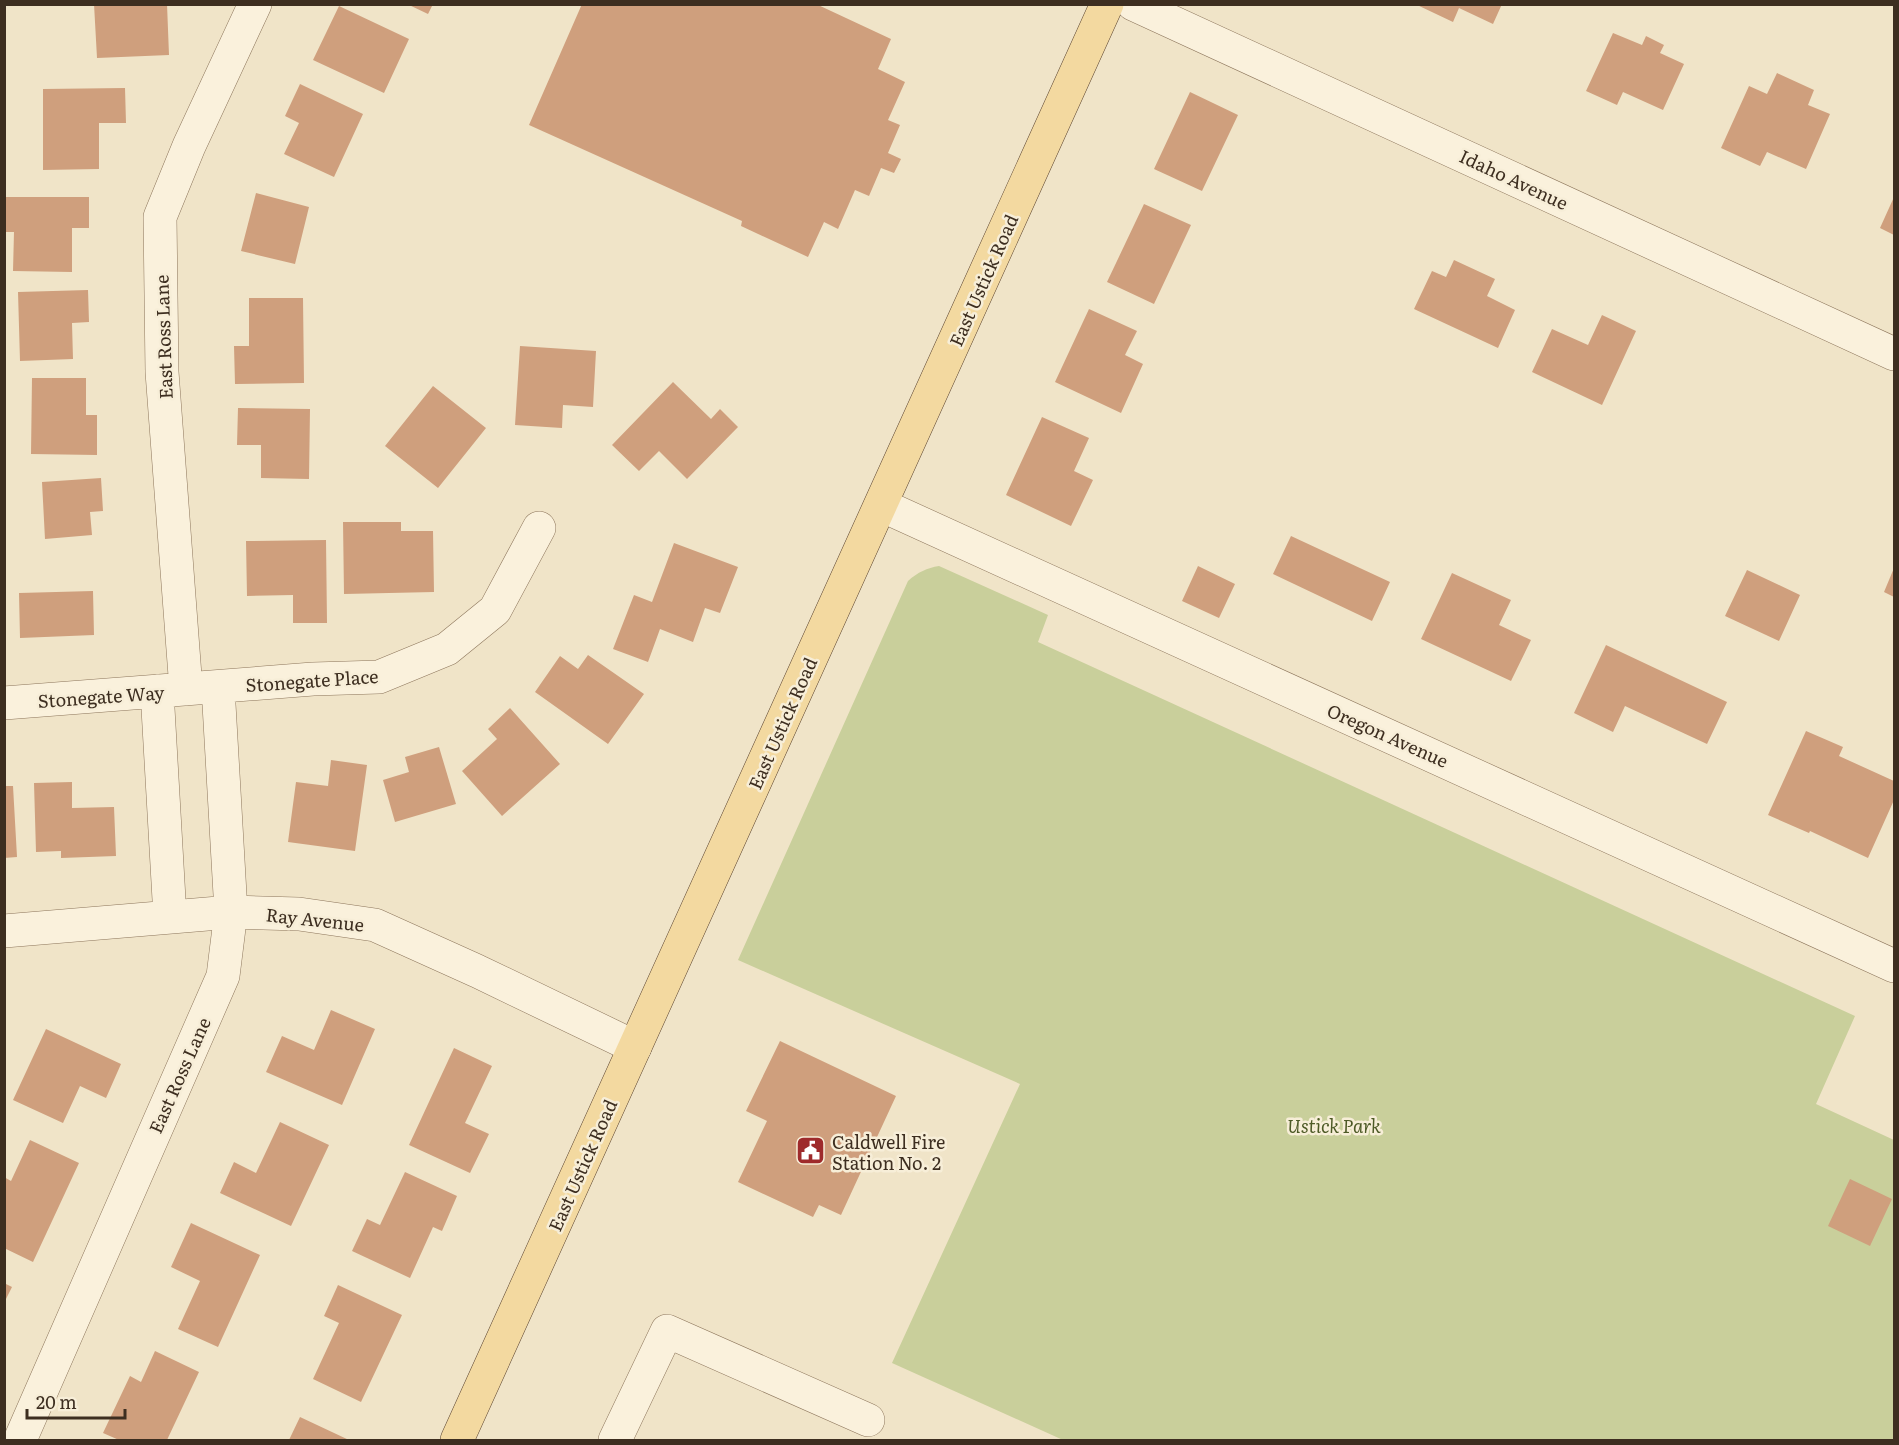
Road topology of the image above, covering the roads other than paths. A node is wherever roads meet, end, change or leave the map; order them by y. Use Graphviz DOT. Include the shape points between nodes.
graph roads {
  1 [pos="255,4"];
  2 [pos="1107,4"];
  3 [pos="1133,4"];
  4 [pos="1894,354"];
  5 [pos="881,506"];
  6 [pos="539,528"];
  7 [pos="190,689"];
  8 [pos="4,703"];
  9 [pos="231,912"];
  10 [pos="170,917"];
  11 [pos="4,932"];
  12 [pos="1894,966"];
  13 [pos="635,1047"];
  14 [pos="868,1420"];
  15 [pos="20,1440"];
  16 [pos="457,1440"];
  17 [pos="615,1440"];
  1 -- 7 [label="street, East Ross Lane" via="160,217 162,372"];
  2 -- 5 [label="main road, East Ustick Road"];
  3 -- 4 [label="street, Idaho Avenue"];
  5 -- 12 [label="street, Oregon Avenue"];
  5 -- 13 [label="main road, East Ustick Road"];
  6 -- 7 [label="street, Stonegate Place" via="495,610 447,649 379,678"];
  7 -- 8 [label="street, Stonegate Way"];
  7 -- 9 [label="street, East Ross Lane"];
  7 -- 10 [label="street, East Ross Lane"];
  9 -- 10 [label="street, Ray Avenue"];
  9 -- 13 [label="street, Ray Avenue" via="299,914 375,925"];
  9 -- 15 [label="street, East Ross Lane" via="222,976"];
  10 -- 11 [label="street, Ray Avenue"];
  13 -- 16 [label="main road, East Ustick Road"];
  14 -- 17 [label="street" via="667,1331"];
}
